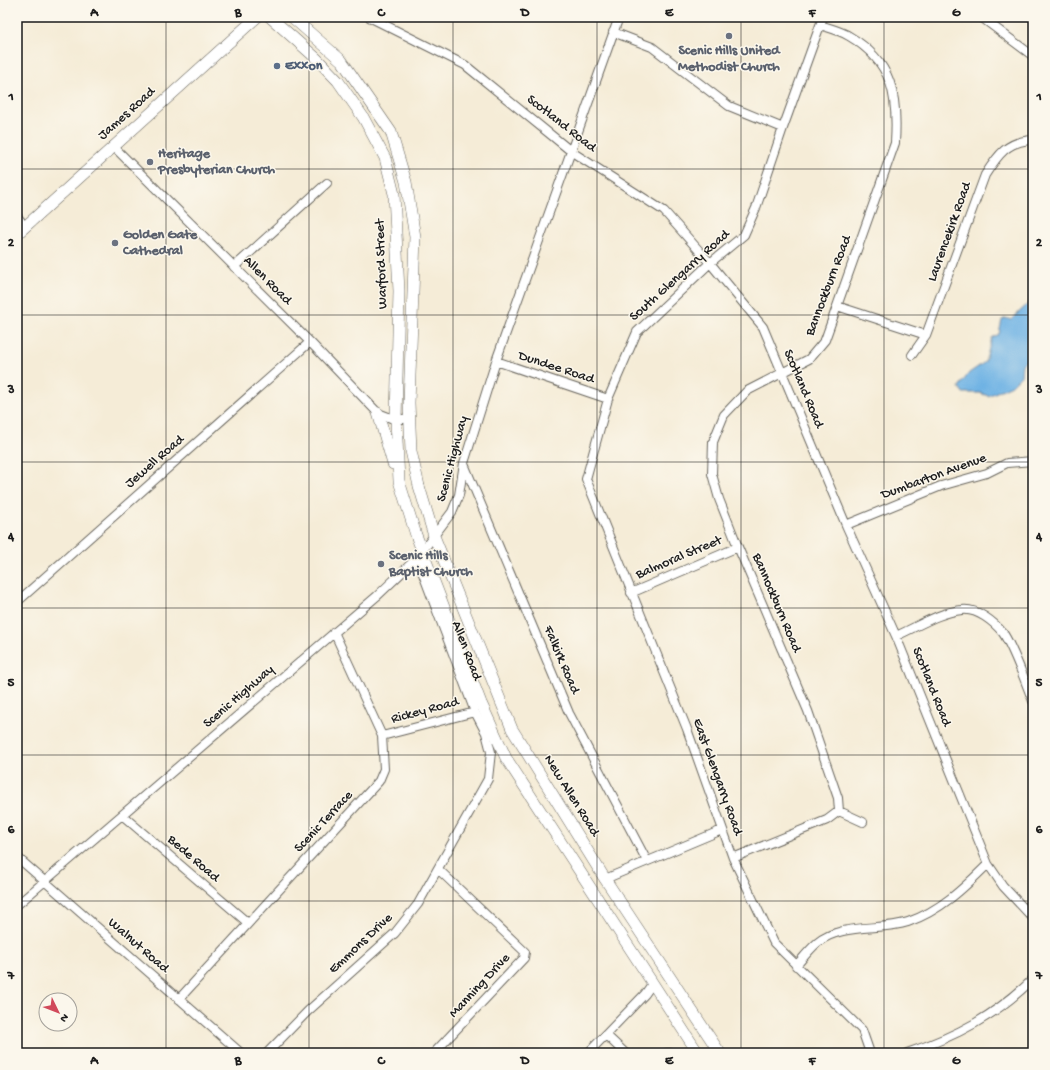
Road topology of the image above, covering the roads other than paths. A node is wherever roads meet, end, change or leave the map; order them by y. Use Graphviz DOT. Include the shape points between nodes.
graph roads {
  1 [pos="257,17"];
  2 [pos="270,17"];
  3 [pos="292,17"];
  4 [pos="369,17"];
  5 [pos="619,17"];
  6 [pos="981,17"];
  7 [pos="822,21"];
  8 [pos="613,32"];
  9 [pos="1033,56"];
  10 [pos="783,128"];
  11 [pos="1033,140"];
  12 [pos="113,146"];
  13 [pos="572,152"];
  14 [pos="327,183"];
  15 [pos="17,216"];
  16 [pos="21,230"];
  17 [pos="710,263"];
  18 [pos="234,267"];
  19 [pos="837,306"];
  20 [pos="926,335"];
  21 [pos="310,342"];
  22 [pos="912,355"];
  23 [pos="496,361"];
  24 [pos="781,372"];
  25 [pos="608,399"];
  26 [pos="378,413"];
  27 [pos="409,418"];
  28 [pos="396,420"];
  29 [pos="1033,461"];
  30 [pos="464,463"];
  31 [pos="586,479"];
  32 [pos="399,481"];
  33 [pos="846,525"];
  34 [pos="434,536"];
  35 [pos="738,547"];
  36 [pos="420,554"];
  37 [pos="631,593"];
  38 [pos="17,602"];
  39 [pos="334,632"];
  40 [pos="896,636"];
  41 [pos="1033,701"];
  42 [pos="475,712"];
  43 [pos="382,736"];
  44 [pos="491,752"];
  45 [pos="839,811"];
  46 [pos="122,815"];
  47 [pos="862,822"];
  48 [pos="722,830"];
  49 [pos="17,857"];
  50 [pos="733,858"];
  51 [pos="647,861"];
  52 [pos="988,864"];
  53 [pos="438,869"];
  54 [pos="605,879"];
  55 [pos="45,881"];
  56 [pos="17,905"];
  57 [pos="1033,918"];
  58 [pos="248,923"];
  59 [pos="796,966"];
  60 [pos="1033,979"];
  61 [pos="652,984"];
  62 [pos="179,1000"];
  63 [pos="606,1035"];
  64 [pos="241,1053"];
  65 [pos="267,1053"];
  66 [pos="434,1053"];
  67 [pos="588,1053"];
  68 [pos="625,1053"];
  69 [pos="667,1053"];
  70 [pos="676,1053"];
  71 [pos="698,1053"];
  72 [pos="720,1053"];
  73 [pos="870,1053"];
  74 [pos="907,1053"];
  1 -- 12 [label="main road, James Road"];
  2 -- 28 [label="main road, Warford Street" via="338,81 363,117 385,158 394,194 399,291"];
  3 -- 27 [label="main road, Warford Street" via="342,61 376,110 391,132 406,182 415,237"];
  4 -- 13 [label="street, Scotland Road" via="465,65"];
  5 -- 8 [label="street, Scenic Highway"];
  6 -- 9 [label="street"];
  7 -- 10 [label="street, South Glengarry Road"];
  7 -- 19 [label="street, Bannockburn Road" via="849,36 876,57 892,84 897,116 895,143"];
  8 -- 10 [label="street" via="652,47 729,106"];
  8 -- 13 [label="street, Scenic Highway"];
  10 -- 17 [label="street, South Glengarry Road" via="756,208 744,235"];
  11 -- 20 [label="street, Laurencekirk Road" via="1021,140 999,153 985,175"];
  12 -- 16 [label="main road, James Road"];
  12 -- 18 [label="street, Allen Road"];
  13 -- 17 [label="street, Scotland Road" via="664,211"];
  13 -- 23 [label="street, Scenic Highway"];
  14 -- 18 [label="street"];
  15 -- 16 [label="street"];
  17 -- 24 [label="street, Scotland Road" via="763,327"];
  17 -- 25 [label="street, South Glengarry Road" via="637,332"];
  18 -- 21 [label="street, Allen Road"];
  19 -- 20 [label="street"];
  19 -- 24 [label="street, Bannockburn Road" via="825,340 808,359"];
  20 -- 22 [label="street, Laurencekirk Road"];
  21 -- 26 [label="street, Allen Road"];
  21 -- 38 [label="street, Jewell Road"];
  23 -- 25 [label="street, Dundee Road"];
  23 -- 30 [label="street, Scenic Highway"];
  24 -- 33 [label="street, Scotland Road"];
  24 -- 35 [label="street, Bannockburn Road" via="747,391 724,415 713,442 712,474"];
  25 -- 31 [label="street, South Glengarry Road"];
  26 -- 28 [label="street, Allen Road"];
  26 -- 32 [label="main road"];
  27 -- 28 [label="street, Allen Road"];
  27 -- 34 [label="main road, Warford Street" via="411,451"];
  28 -- 32 [label="main road, Warford Street"];
  29 -- 33 [label="street, Dumbarton Avenue" via="1007,463 987,473 941,486"];
  30 -- 34 [label="street, Scenic Highway" via="459,495 452,512"];
  30 -- 51 [label="street, Falkirk Road" via="569,714"];
  31 -- 37 [label="street, East Glengarry Road"];
  32 -- 36 [label="main road, Warford Street"];
  33 -- 40 [label="street, Scotland Road"];
  34 -- 36 [label="street, Scenic Highway"];
  34 -- 54 [label="main road, New Allen Road" via="512,729"];
  35 -- 37 [label="street, Balmoral Street"];
  35 -- 45 [label="street, Bannockburn Road" via="808,711 838,798"];
  36 -- 39 [label="street, Scenic Highway"];
  36 -- 42 [label="street, Allen Road"];
  36 -- 61 [label="main road" via="506,758"];
  37 -- 48 [label="street, East Glengarry Road" via="687,729"];
  39 -- 43 [label="street, Scenic Terrace"];
  39 -- 46 [label="street, Scenic Highway"];
  40 -- 41 [label="street" via="946,613 970,610 983,616 1003,634"];
  40 -- 52 [label="street, Scotland Road"];
  42 -- 43 [label="street, Rickey Road"];
  42 -- 44 [label="street, Allen Road" via="486,733"];
  43 -- 58 [label="street, Scenic Terrace" via="384,769 379,781"];
  44 -- 53 [label="street, Emmons Drive" via="488,778"];
  45 -- 47 [label="street"];
  45 -- 50 [label="street" via="827,820"];
  46 -- 55 [label="street, Scenic Highway"];
  46 -- 58 [label="street, Bede Road"];
  48 -- 50 [label="street, East Glengarry Road"];
  48 -- 51 [label="street"];
  49 -- 55 [label="street, Walnut Road"];
  50 -- 59 [label="street, East Glengarry Road" via="774,943"];
  51 -- 54 [label="street"];
  52 -- 57 [label="street, Scotland Road" via="1003,886"];
  52 -- 59 [label="street" via="969,884 939,908 907,922 840,932 818,942"];
  53 -- 65 [label="street, Emmons Drive" via="418,904 395,932 308,1011"];
  53 -- 66 [label="street, Manning Drive" via="525,952 524,958"];
  54 -- 72 [label="main road, New Allen Road"];
  55 -- 56 [label="street, Scenic Highway"];
  55 -- 62 [label="street, Walnut Road"];
  58 -- 62 [label="street, Scenic Terrace"];
  59 -- 73 [label="street, East Glengarry Road" via="862,1030"];
  60 -- 74 [label="street" via="1008,1002 979,1022 947,1039"];
  61 -- 63 [label="street"];
  61 -- 71 [label="main road"];
  62 -- 64 [label="street, Walnut Road"];
  63 -- 67 [label="street"];
  63 -- 68 [label="street"];
  69 -- 70 [label="street"];
}
